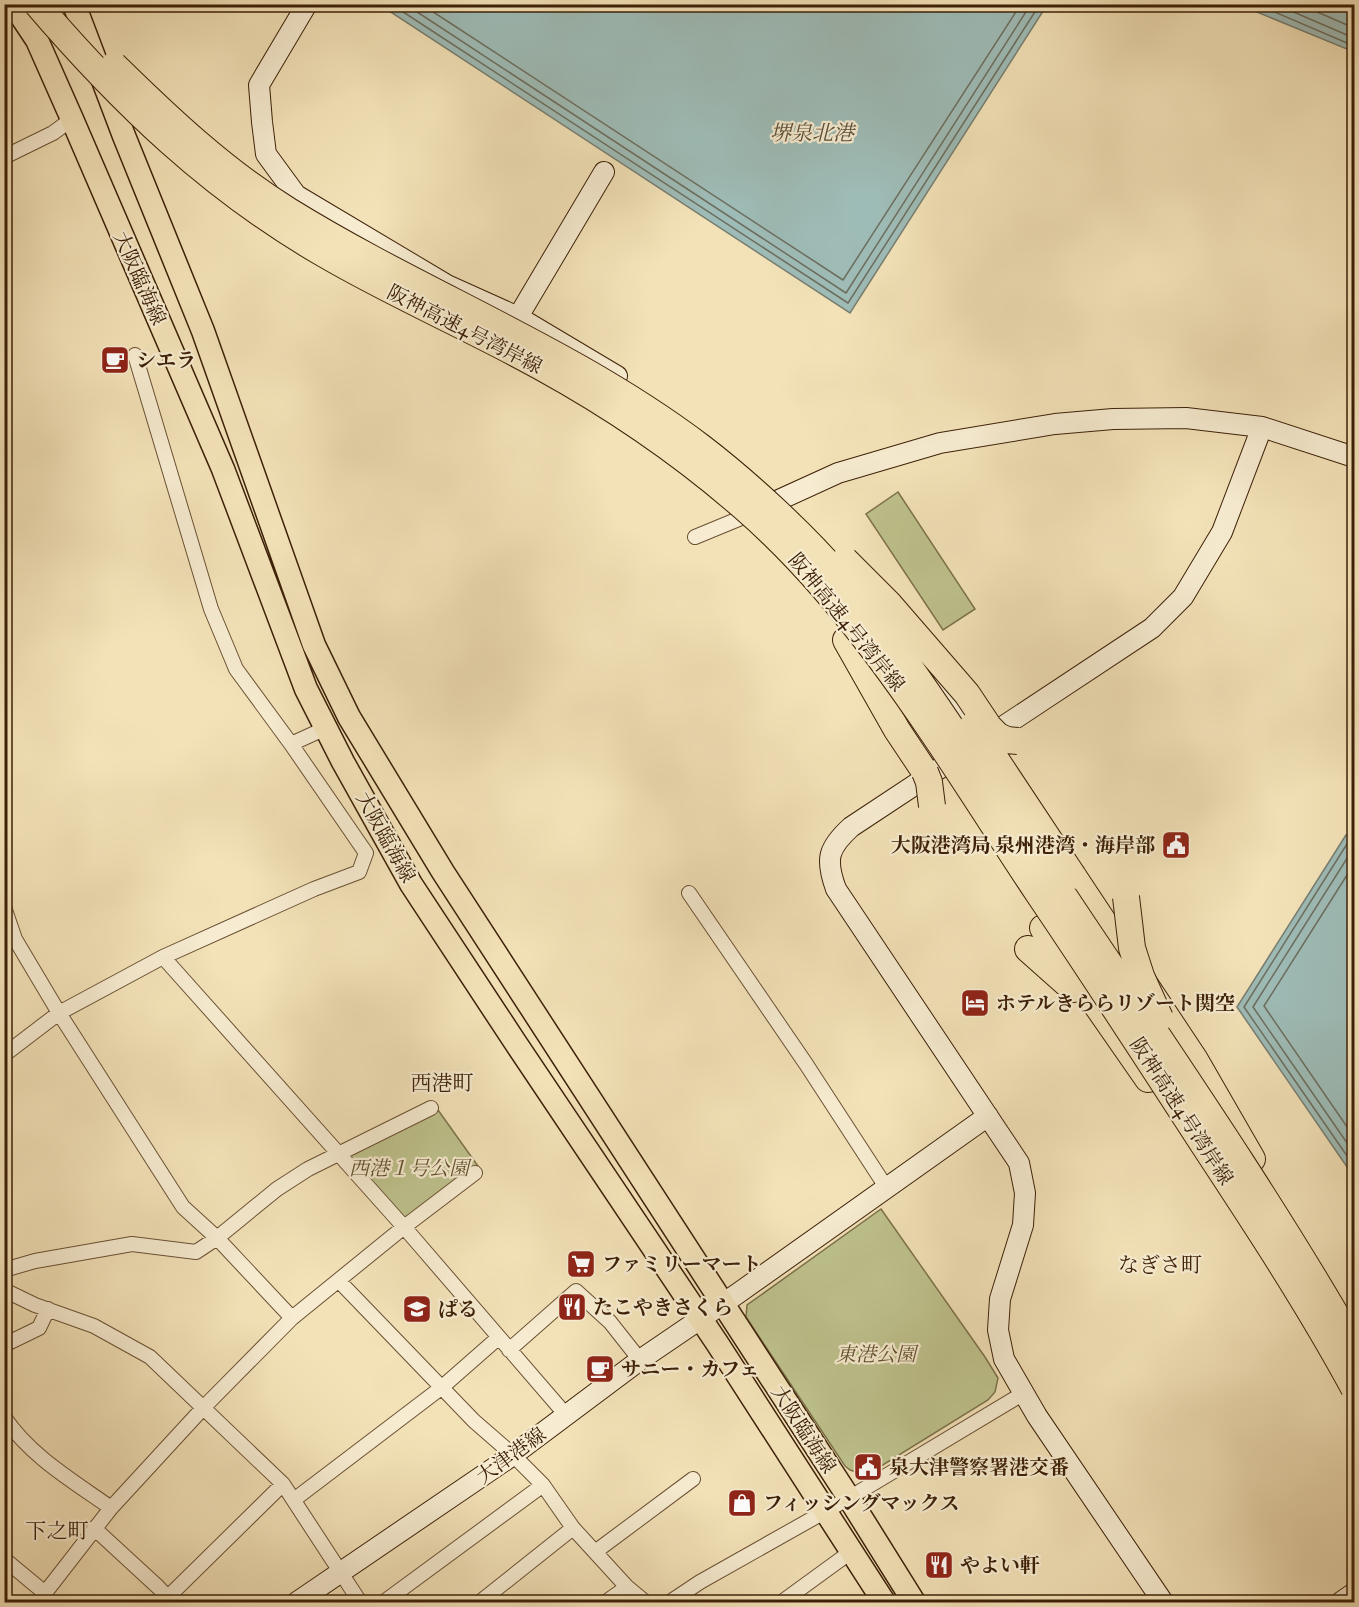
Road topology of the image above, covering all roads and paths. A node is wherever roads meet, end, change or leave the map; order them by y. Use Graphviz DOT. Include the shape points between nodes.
graph roads {
  1 [pos="60,4"];
  2 [pos="74,4"];
  3 [pos="307,4"];
  4 [pos="25,6"];
  5 [pos="72,119"];
  6 [pos="4,157"];
  7 [pos="604,172"];
  8 [pos="447,285"];
  9 [pos="518,317"];
  10 [pos="500,350"];
  11 [pos="135,355"];
  12 [pos="1262,427"];
  13 [pos="697,457"];
  14 [pos="1354,457"];
  15 [pos="780,498"];
  16 [pos="741,518"];
  17 [pos="695,537"];
  18 [pos="888,604"];
  19 [pos="846,640"];
  20 [pos="326,728"];
  21 [pos="1018,741"];
  22 [pos="291,744"];
  23 [pos="978,744"];
  24 [pos="944,767"];
  25 [pos="932,806"];
  26 [pos="689,893"];
  27 [pos="1126,897"];
  28 [pos="4,907"];
  29 [pos="1028,949"];
  30 [pos="163,957"];
  31 [pos="59,1013"];
  32 [pos="4,1055"];
  33 [pos="1155,1089"];
  34 [pos="431,1108"];
  35 [pos="988,1116"];
  36 [pos="340,1154"];
  37 [pos="475,1173"];
  38 [pos="1263,1178"];
  39 [pos="886,1187"];
  40 [pos="1236,1194"];
  41 [pos="404,1227"];
  42 [pos="1287,1235"];
  43 [pos="218,1238"];
  44 [pos="4,1270"];
  45 [pos="339,1281"];
  46 [pos="4,1290"];
  47 [pos="722,1304"];
  48 [pos="48,1309"];
  49 [pos="291,1318"];
  50 [pos="700,1318"];
  51 [pos="1354,1330"];
  52 [pos="498,1338"];
  53 [pos="4,1345"];
  54 [pos="1354,1346"];
  55 [pos="509,1350"];
  56 [pos="640,1360"];
  57 [pos="1354,1374"];
  58 [pos="441,1388"];
  59 [pos="1354,1388"];
  60 [pos="1024,1393"];
  61 [pos="204,1407"];
  62 [pos="566,1415"];
  63 [pos="4,1417"];
  64 [pos="513,1455"];
  65 [pos="693,1479"];
  66 [pos="283,1484"];
  67 [pos="543,1485"];
  68 [pos="849,1498"];
  69 [pos="295,1499"];
  70 [pos="111,1508"];
  71 [pos="827,1511"];
  72 [pos="94,1528"];
  73 [pos="573,1528"];
  74 [pos="852,1551"];
  75 [pos="595,1552"];
  76 [pos="4,1559"];
  77 [pos="340,1573"];
  78 [pos="627,1587"];
  79 [pos="1354,1593"];
  80 [pos="42,1598"];
  81 [pos="170,1600"];
  82 [pos="297,1602"];
  83 [pos="360,1602"];
  84 [pos="384,1602"];
  85 [pos="480,1602"];
  86 [pos="606,1602"];
  87 [pos="645,1602"];
  88 [pos="670,1602"];
  89 [pos="782,1602"];
  90 [pos="885,1602"];
  91 [pos="914,1602"];
  92 [pos="1163,1602"];
  93 [pos="1341,1602"];
  1 -- 13 [label="highway, 阪神高速4号湾岸線, bridge" via="119,69 233,172 286,209 380,263 580,367 653,412"];
  2 -- 47 [label="main road, 大阪臨海線" via="203,331 314,645 349,717 443,872"];
  3 -- 8 [label="street" via="260,85 266,154 296,195"];
  4 -- 5 [label="main road, 大阪臨海線"];
  4 -- 13 [label="highway, 阪神高速4号湾岸線, bridge" via="150,125 224,188 272,222 376,283 539,366"];
  5 -- 6 [label="street"];
  5 -- 20 [label="main road, 大阪臨海線" via="223,469 306,690"];
  7 -- 9 [label="street"];
  8 -- 9 [label="street"];
  8 -- 10 [label="street"];
  9 -- 10 [label="street"];
  9 -- 15 [label="street" via="664,406"];
  10 -- 16 [label="street" via="645,443"];
  11 -- 22 [label="street" via="211,609 236,669"];
  12 -- 14 [label="street"];
  12 -- 15 [label="street" via="1186,418 1113,419 986,434 940,443 838,473"];
  12 -- 23 [label="street" via="1222,532 1183,597 1152,628"];
  13 -- 18 [label="highway, bridge" via="774,498 815,532"];
  13 -- 19 [label="highway, bridge" via="781,550"];
  13 -- 40 [label="highway, 阪神高速4号湾岸線, bridge" via="826,589 863,636"];
  13 -- 42 [label="highway, 阪神高速4号湾岸線, bridge" via="800,535 881,627"];
  15 -- 16 [label="street"];
  15 -- 23 [label="street" via="882,608"];
  16 -- 17 [label="street"];
  16 -- 24 [label="street" via="845,627"];
  18 -- 21 [label="highway, bridge" via="967,694 989,727 1007,740"];
  18 -- 38 [label="highway, bridge" via="945,683 1190,1051"];
  19 -- 25 [label="highway, bridge" via="897,730 926,772"];
  19 -- 33 [label="highway"];
  20 -- 22 [label="street"];
  20 -- 50 [label="main road, 大阪臨海線" via="411,884"];
  22 -- 30 [label="street" via="366,854 359,872"];
  23 -- 24 [label="street"];
  23 -- 38 [label="street"];
  24 -- 33 [label="street"];
  24 -- 35 [label="street" via="851,827 837,840 829,871 836,889"];
  26 -- 39 [label="street"];
  27 -- 42 [label="highway, bridge" via="1132,948 1154,1007 1193,1082"];
  28 -- 31 [label="street" via="15,939"];
  29 -- 40 [label="highway, bridge" via="1082,997"];
  30 -- 31 [label="street"];
  30 -- 36 [label="street"];
  31 -- 32 [label="street"];
  31 -- 43 [label="street" via="183,1207"];
  33 -- 57 [label="street"];
  34 -- 36 [label="street"];
  35 -- 39 [label="street, 大津港線"];
  35 -- 60 [label="street" via="1019,1162 1024,1193 1023,1225 1000,1299 998,1330 1004,1359"];
  36 -- 41 [label="street"];
  36 -- 43 [label="street" via="277,1189"];
  37 -- 41 [label="street"];
  38 -- 51 [label="street"];
  39 -- 47 [label="street, 大津港線"];
  40 -- 59 [label="highway, 阪神高速4号湾岸線, bridge" via="1305,1301"];
  41 -- 45 [label="street"];
  41 -- 52 [label="street"];
  42 -- 54 [label="highway, 阪神高速4号湾岸線, bridge"];
  43 -- 44 [label="street" via="196,1252 132,1244"];
  43 -- 49 [label="street"];
  45 -- 49 [label="street"];
  45 -- 58 [label="street"];
  46 -- 48 [label="street"];
  47 -- 50 [label="street, 大津港線"];
  47 -- 68 [label="main road, 大阪臨海線"];
  48 -- 53 [label="street" via="39,1328"];
  48 -- 61 [label="street" via="94,1326 150,1357"];
  49 -- 61 [label="street"];
  50 -- 56 [label="street, 大津港線"];
  50 -- 71 [label="main road, 大阪臨海線"];
  52 -- 55 [label="street"];
  52 -- 58 [label="street"];
  55 -- 56 [label="street" via="576,1291 610,1322"];
  55 -- 62 [label="street"];
  56 -- 62 [label="street, 大津港線"];
  58 -- 64 [label="street"];
  58 -- 69 [label="street"];
  60 -- 68 [label="street"];
  60 -- 92 [label="street"];
  61 -- 66 [label="street"];
  61 -- 70 [label="street"];
  62 -- 64 [label="street, 大津港線"];
  63 -- 70 [label="street" via="15,1433 50,1465"];
  64 -- 67 [label="street"];
  64 -- 77 [label="street, 大津港線"];
  65 -- 75 [label="street"];
  66 -- 69 [label="street"];
  66 -- 81 [label="street"];
  67 -- 73 [label="street"];
  67 -- 84 [label="street"];
  68 -- 71 [label="street"];
  68 -- 91 [label="main road, 大阪臨海線"];
  69 -- 77 [label="street"];
  70 -- 72 [label="street"];
  71 -- 74 [label="main road, 大阪臨海線"];
  71 -- 88 [label="street"];
  72 -- 80 [label="street"];
  72 -- 81 [label="street"];
  73 -- 75 [label="street"];
  73 -- 85 [label="street"];
  74 -- 89 [label="street"];
  74 -- 90 [label="main road, 大阪臨海線"];
  75 -- 78 [label="street"];
  76 -- 80 [label="street"];
  77 -- 82 [label="street, 大津港線"];
  77 -- 83 [label="street"];
  78 -- 86 [label="street"];
  78 -- 87 [label="street"];
  79 -- 93 [label="street"];
}
